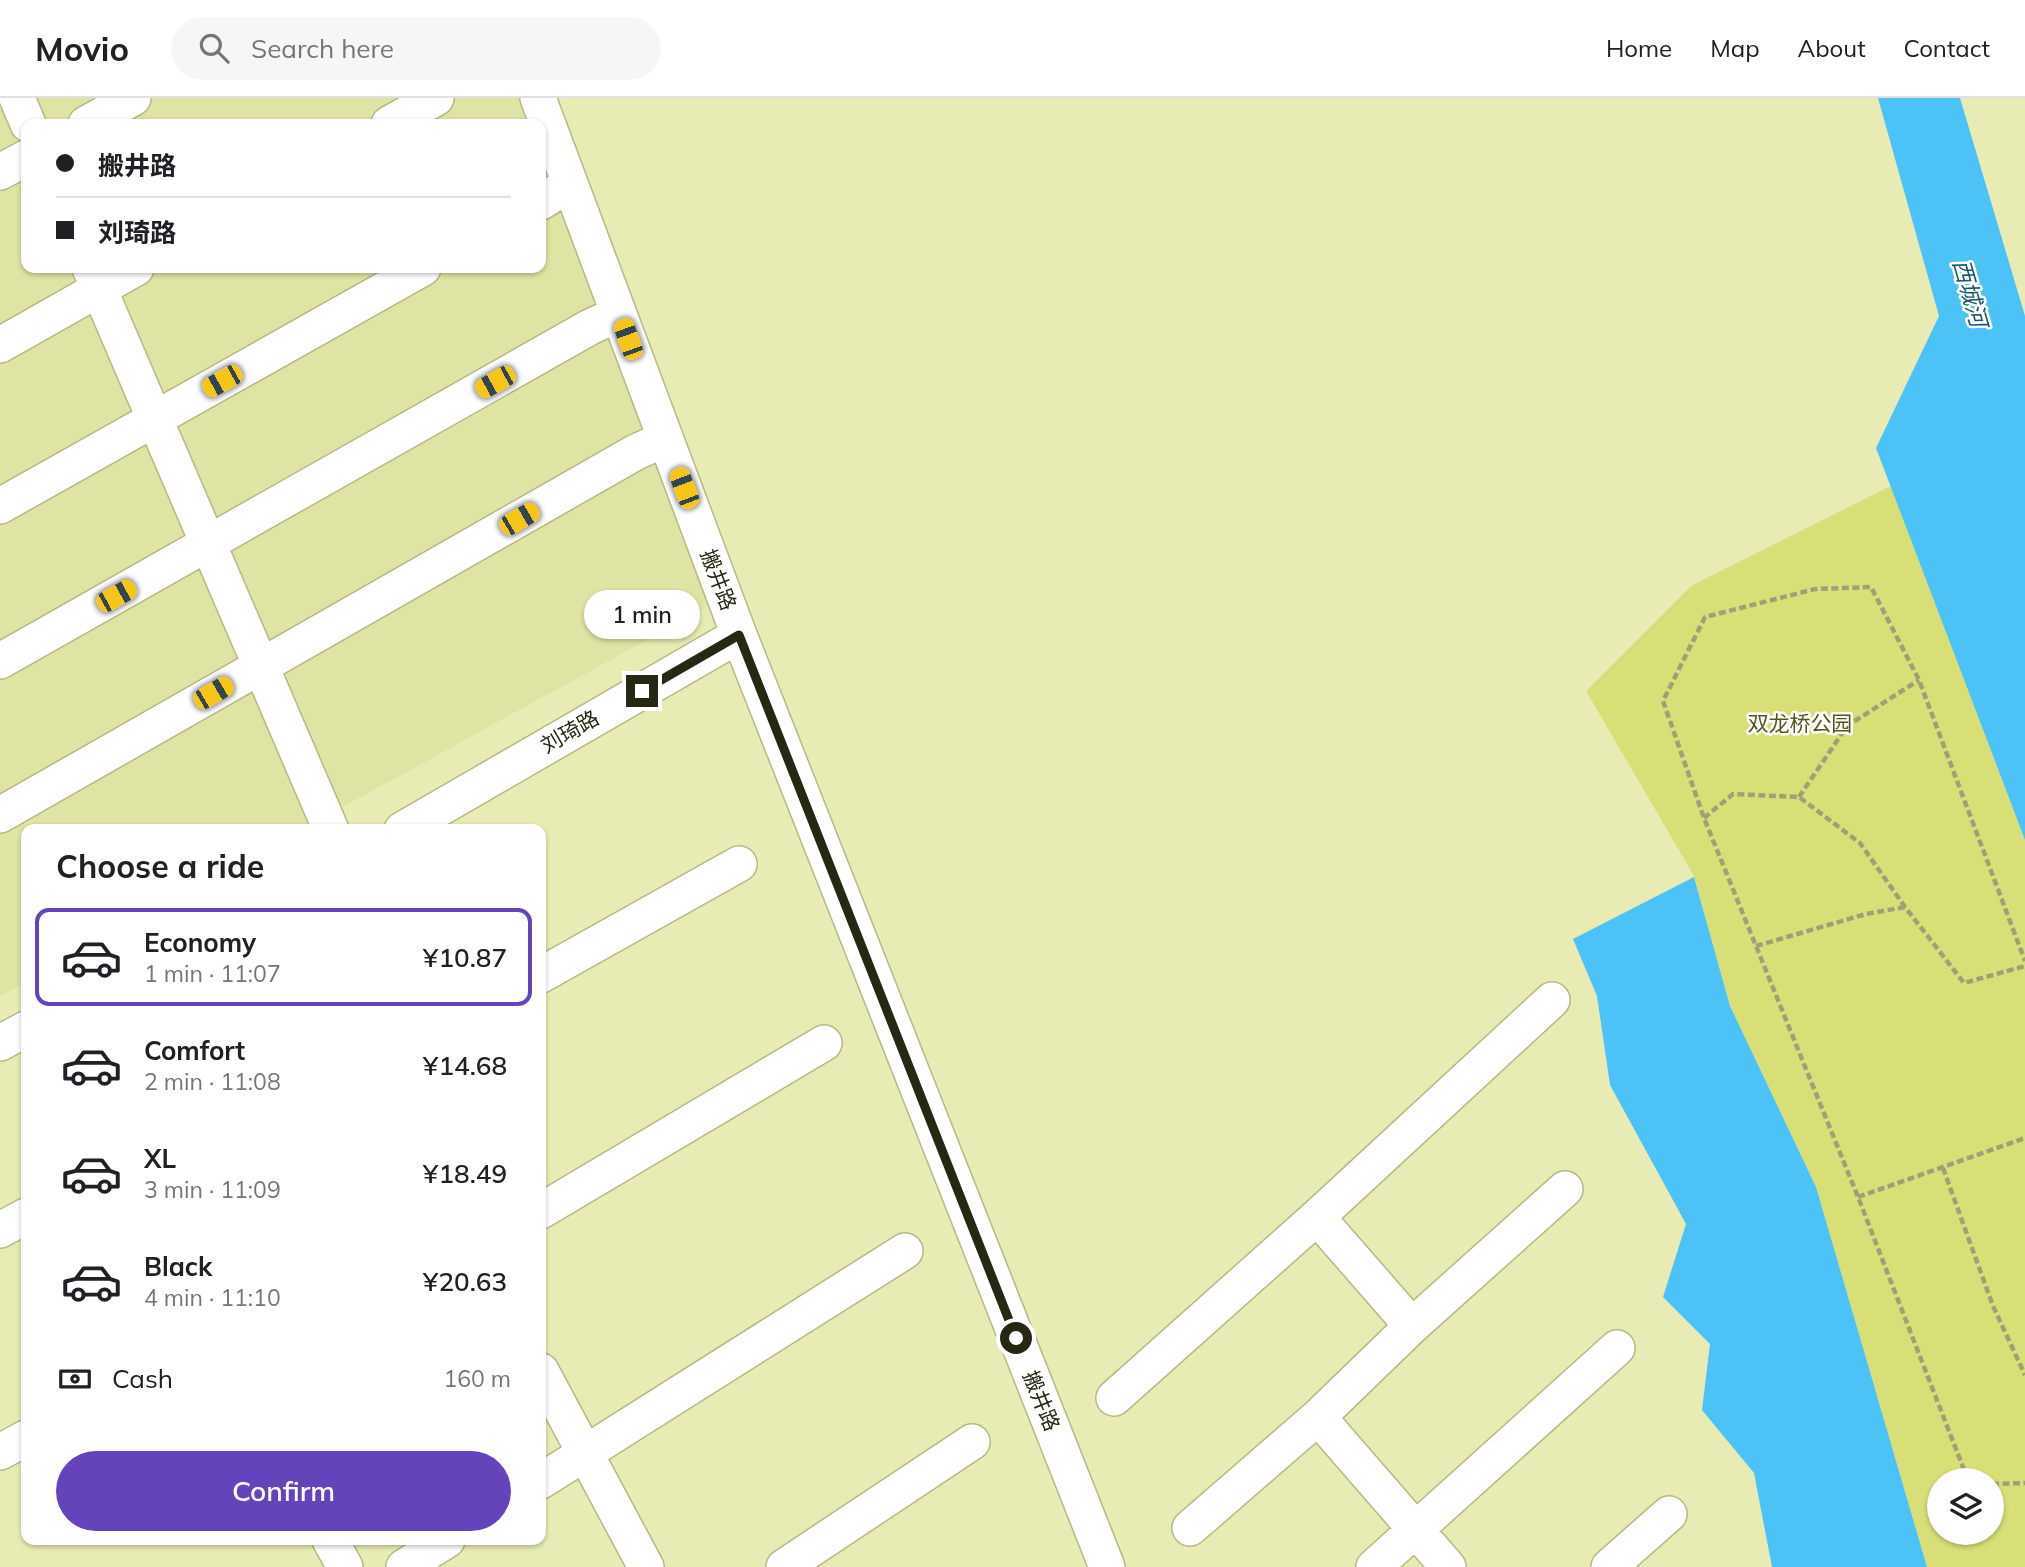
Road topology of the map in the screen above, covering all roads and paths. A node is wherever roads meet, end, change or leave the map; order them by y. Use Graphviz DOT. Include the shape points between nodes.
graph roads {
  1 [pos="17,98"];
  2 [pos="134,98"];
  3 [pos="436,98"];
  4 [pos="538,98"];
  5 [pos="26,119"];
  6 [pos="95,119"];
  7 [pos="398,119"];
  8 [pos="542,119"];
  9 [pos="546,143"];
  10 [pos="21,161"];
  11 [pos="0,172"];
  12 [pos="555,193"];
  13 [pos="115,273"];
  14 [pos="415,273"];
  15 [pos="94,278"];
  16 [pos="618,314"];
  17 [pos="0,345"];
  18 [pos="155,419"];
  19 [pos="665,439"];
  20 [pos="0,506"];
  21 [pos="208,544"];
  22 [pos="739,635"];
  23 [pos="0,661"];
  24 [pos="261,666"];
  25 [pos="1919,680"];
  26 [pos="1799,797"];
  27 [pos="0,815"];
  28 [pos="1704,818"];
  29 [pos="328,824"];
  30 [pos="412,824"];
  31 [pos="739,864"];
  32 [pos="1905,907"];
  33 [pos="1756,946"];
  34 [pos="2025,963"];
  35 [pos="546,972"];
  36 [pos="1552,1000"];
  37 [pos="21,1031"];
  38 [pos="0,1043"];
  39 [pos="824,1043"];
  40 [pos="2025,1138"];
  41 [pos="1943,1168"];
  42 [pos="1565,1189"];
  43 [pos="1858,1197"];
  44 [pos="546,1208"];
  45 [pos="1317,1217"];
  46 [pos="21,1219"];
  47 [pos="0,1230"];
  48 [pos="905,1251"];
  49 [pos="1412,1326"];
  50 [pos="1617,1349"];
  51 [pos="2025,1374"];
  52 [pos="546,1380"];
  53 [pos="1114,1398"];
  54 [pos="1318,1417"];
  55 [pos="21,1441"];
  56 [pos="972,1442"];
  57 [pos="0,1452"];
  58 [pos="585,1453"];
  59 [pos="1963,1468"];
  60 [pos="546,1478"];
  61 [pos="2025,1483"];
  62 [pos="2004,1484"];
  63 [pos="1670,1514"];
  64 [pos="1190,1528"];
  65 [pos="1416,1530"];
  66 [pos="333,1545"];
  67 [pos="439,1545"];
  68 [pos="345,1567"];
  69 [pos="404,1567"];
  70 [pos="646,1567"];
  71 [pos="784,1567"];
  72 [pos="1107,1567"];
  73 [pos="1374,1567"];
  74 [pos="1448,1567"];
  75 [pos="1609,1567"];
  1 -- 5 [label="street"];
  2 -- 6 [label="street"];
  3 -- 7 [label="street"];
  4 -- 8 [label="street, 搬井路"];
  9 -- 12 [label="street, 搬井路"];
  10 -- 11 [label="street"];
  12 -- 16 [label="street, 搬井路"];
  13 -- 15 [label="street"];
  14 -- 18 [label="street"];
  15 -- 17 [label="street"];
  15 -- 18 [label="street"];
  16 -- 19 [label="street, 搬井路"];
  16 -- 21 [label="street"];
  18 -- 20 [label="street"];
  18 -- 21 [label="street"];
  19 -- 22 [label="street, 搬井路"];
  19 -- 24 [label="street"];
  21 -- 23 [label="street"];
  21 -- 24 [label="street"];
  22 -- 30 [label="street, 刘琦路"];
  22 -- 72 [label="street, 搬井路"];
  24 -- 27 [label="street"];
  24 -- 29 [label="street"];
  25 -- 26 [label="path" via="1847,726"];
  25 -- 28 [label="path" via="1871,587 1815,589 1705,617 1663,701"];
  25 -- 34 [label="path"];
  26 -- 28 [label="path" via="1732,794"];
  26 -- 32 [label="path" via="1860,843"];
  28 -- 33 [label="path"];
  31 -- 35 [label="street"];
  32 -- 33 [label="path"];
  32 -- 34 [label="path" via="1964,983"];
  33 -- 43 [label="path"];
  36 -- 45 [label="street"];
  37 -- 38 [label="street"];
  39 -- 44 [label="street"];
  40 -- 41 [label="path"];
  41 -- 43 [label="path"];
  41 -- 51 [label="path" via="1993,1306"];
  42 -- 49 [label="street"];
  43 -- 59 [label="path"];
  45 -- 49 [label="street"];
  45 -- 53 [label="street"];
  46 -- 47 [label="street"];
  48 -- 58 [label="street"];
  49 -- 54 [label="street"];
  50 -- 65 [label="street"];
  52 -- 58 [label="street"];
  54 -- 64 [label="street"];
  54 -- 65 [label="street"];
  55 -- 57 [label="street"];
  56 -- 71 [label="street"];
  58 -- 60 [label="street"];
  58 -- 70 [label="street"];
  61 -- 62 [label="path"];
  63 -- 75 [label="street"];
  65 -- 73 [label="street"];
  65 -- 74 [label="street"];
  66 -- 68 [label="street"];
  67 -- 69 [label="street"];
}
